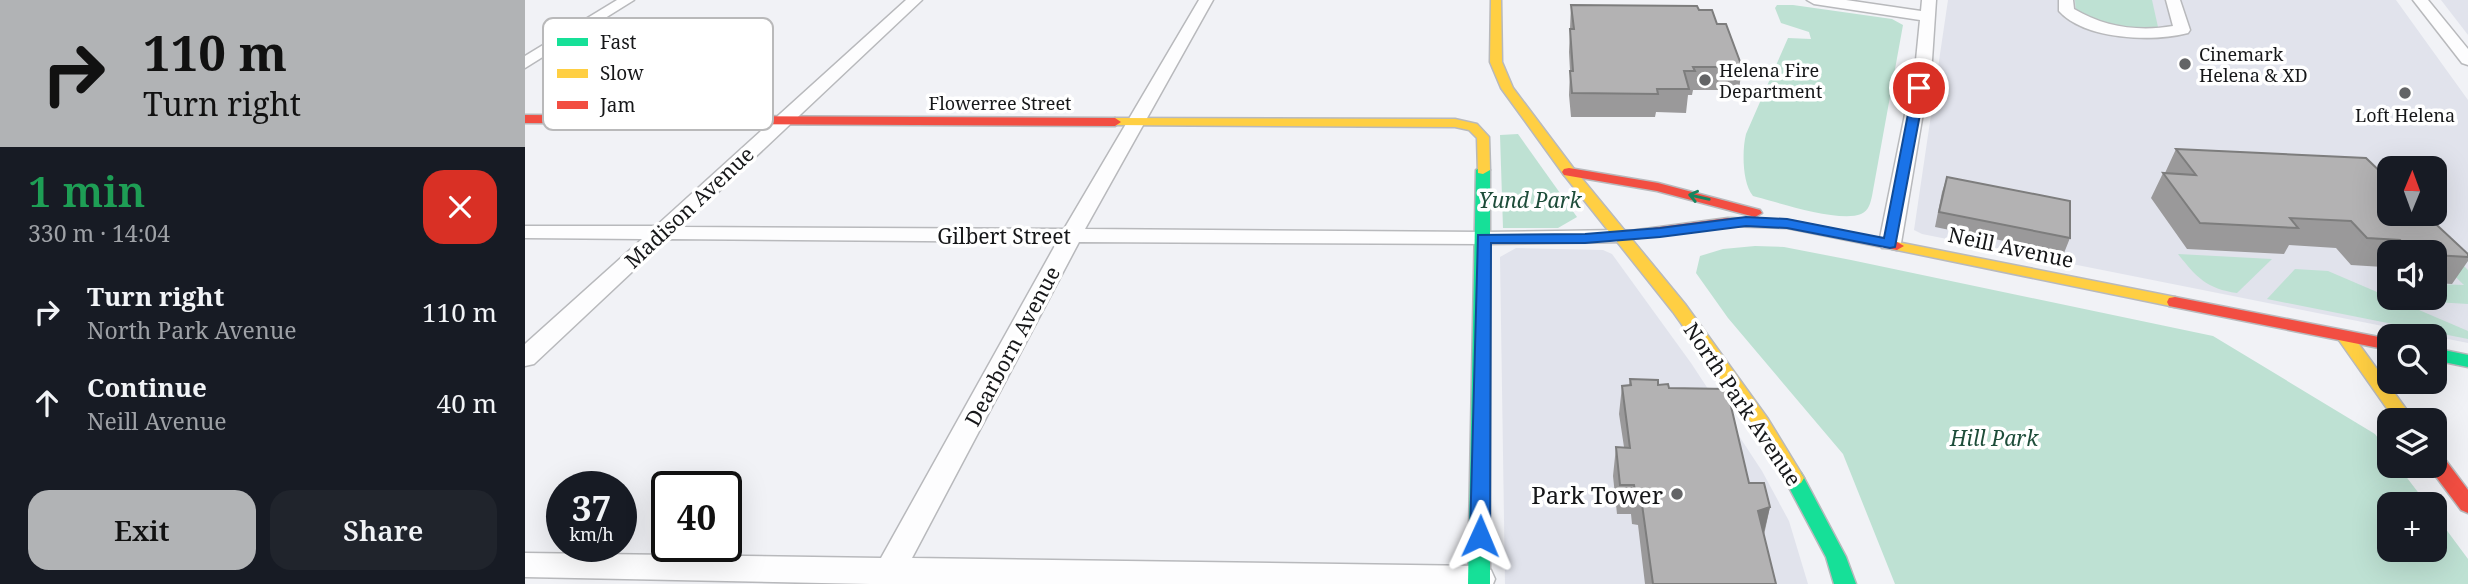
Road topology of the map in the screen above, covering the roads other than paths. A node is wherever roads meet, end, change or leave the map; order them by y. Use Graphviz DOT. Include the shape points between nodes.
graph roads {
  1 [pos="627,0"];
  2 [pos="915,0"];
  3 [pos="1206,0"];
  4 [pos="1496,0"];
  5 [pos="1814,0"];
  6 [pos="2066,0"];
  7 [pos="2173,0"];
  8 [pos="2420,0"];
  9 [pos="1928,8"];
  10 [pos="598,18"];
  11 [pos="543,52"];
  12 [pos="2468,60"];
  13 [pos="525,63"];
  14 [pos="525,119"];
  15 [pos="543,119"];
  16 [pos="773,121"];
  17 [pos="783,121"];
  18 [pos="1134,123"];
  19 [pos="1569,172"];
  20 [pos="1787,224"];
  21 [pos="525,232"];
  22 [pos="660,233"];
  23 [pos="1071,236"];
  24 [pos="1622,236"];
  25 [pos="1483,238"];
  26 [pos="1890,243"];
  27 [pos="2344,336"];
  28 [pos="2377,343"];
  29 [pos="2447,357"];
  30 [pos="525,358"];
  31 [pos="2468,361"];
  32 [pos="2396,408"];
  33 [pos="2447,477"];
  34 [pos="2468,505"];
  35 [pos="525,565"];
  36 [pos="886,578"];
  37 [pos="1480,581"];
  38 [pos="1845,584"];
  1 -- 10 [label="street"];
  2 -- 17 [label="street, Madison Avenue"];
  3 -- 18 [label="street, Dearborn Avenue"];
  4 -- 19 [label="street, North Park Avenue" via="1500,76"];
  5 -- 9 [label="street"];
  6 -- 7 [label="street" via="2067,11 2079,20 2156,34 2182,30"];
  8 -- 12 [label="street"];
  9 -- 26 [label="street" via="1924,60"];
  11 -- 13 [label="street"];
  14 -- 15 [label="street, Flowerree Street"];
  16 -- 17 [label="street, Flowerree Street"];
  17 -- 18 [label="street, Flowerree Street"];
  17 -- 22 [label="street, Madison Avenue"];
  18 -- 23 [label="street, Dearborn Avenue"];
  18 -- 25 [label="street, Flowerree Street" via="1473,127 1483,137"];
  20 -- 19 [label="street, one-way" via="1692,195"];
  19 -- 24 [label="street, North Park Avenue"];
  20 -- 24 [label="street, Neill Avenue" via="1728,222"];
  20 -- 26 [label="street, Neill Avenue"];
  21 -- 22 [label="street, Gilbert Street"];
  22 -- 23 [label="street, Gilbert Street"];
  22 -- 30 [label="street, Madison Avenue"];
  23 -- 25 [label="street, Gilbert Street"];
  23 -- 36 [label="street, Dearborn Avenue"];
  24 -- 25 [label="street"];
  24 -- 38 [label="street, North Park Avenue" via="1768,434 1836,557"];
  25 -- 37 [label="street"];
  26 -- 27 [label="street, Neill Avenue"];
  27 -- 28 [label="street, Neill Avenue"];
  27 -- 32 [label="street"];
  29 -- 31 [label="street"];
  33 -- 34 [label="street"];
  35 -- 36 [label="street"];
  36 -- 37 [label="street"];
}
